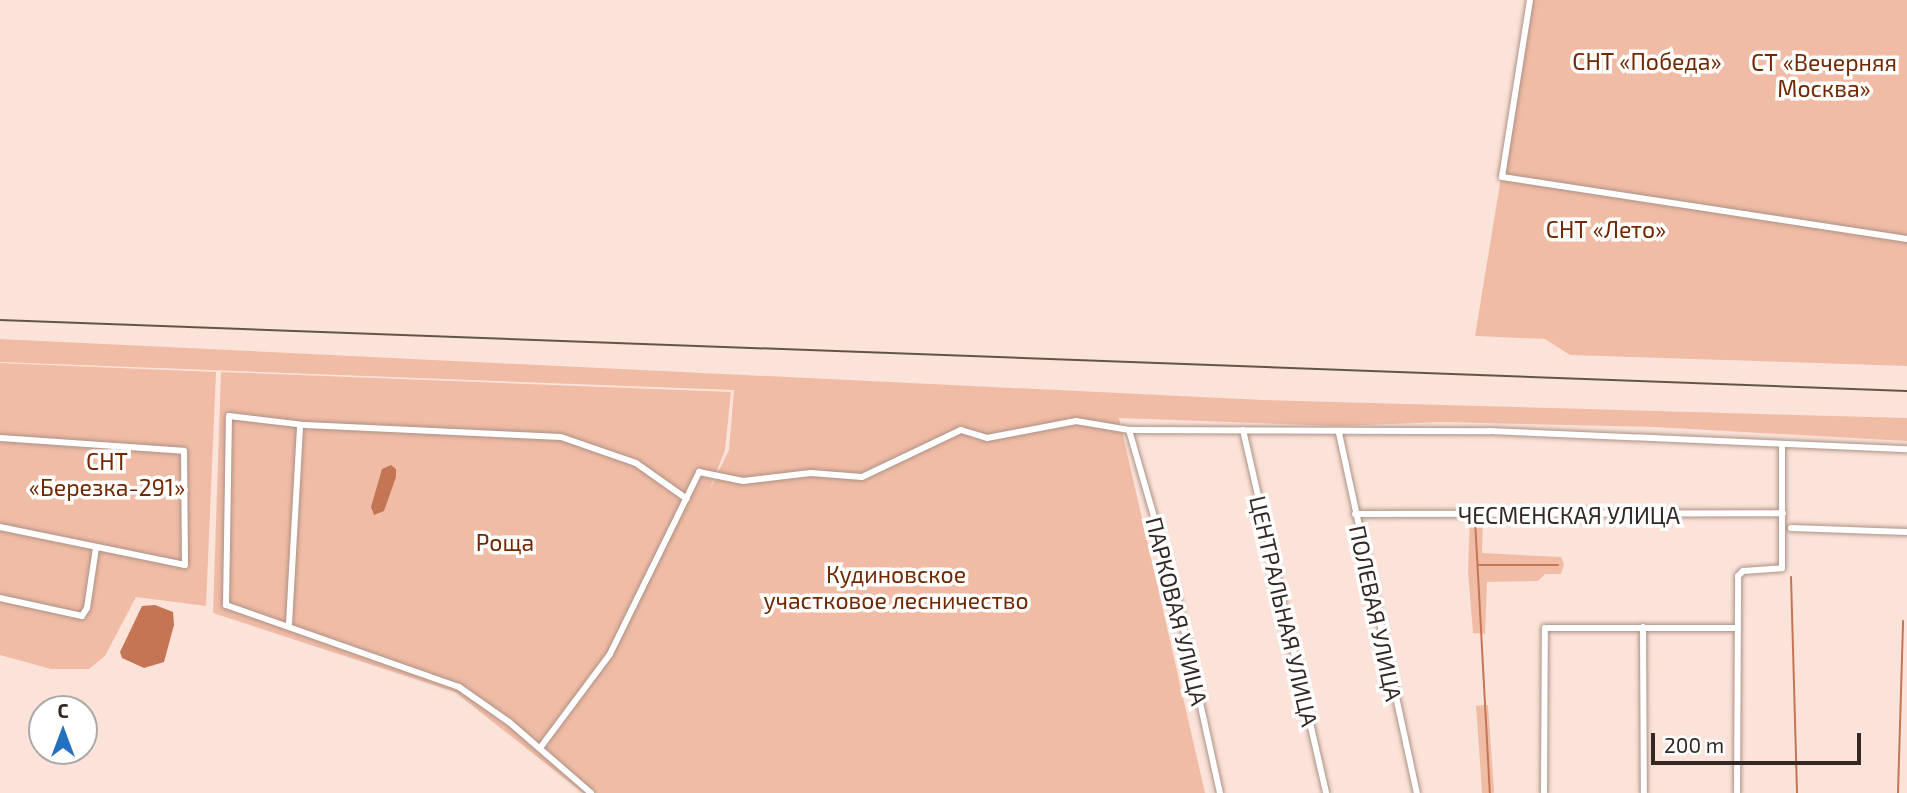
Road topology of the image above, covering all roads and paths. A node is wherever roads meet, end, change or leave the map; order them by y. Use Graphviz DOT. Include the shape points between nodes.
graph roads {
  1 [pos="1530,0"];
  2 [pos="1907,239"];
  3 [pos="300,425"];
  4 [pos="1129,430"];
  5 [pos="1243,430"];
  6 [pos="1339,433"];
  7 [pos="0,438"];
  8 [pos="1782,444"];
  9 [pos="1907,449"];
  10 [pos="687,499"];
  11 [pos="1783,513"];
  12 [pos="1355,514"];
  13 [pos="0,527"];
  14 [pos="1791,528"];
  15 [pos="1907,532"];
  16 [pos="96,548"];
  17 [pos="0,598"];
  18 [pos="289,624"];
  19 [pos="1643,627"];
  20 [pos="1737,628"];
  21 [pos="540,748"];
  22 [pos="591,793"];
  23 [pos="1220,793"];
  24 [pos="1326,793"];
  25 [pos="1418,793"];
  26 [pos="1544,793"];
  27 [pos="1644,793"];
  28 [pos="1737,793"];
  1 -- 2 [label="street" via="1502,177"];
  3 -- 10 [label="street" via="561,437 636,463"];
  3 -- 18 [label="street"];
  3 -- 18 [label="street" via="229,416 226,605"];
  4 -- 5 [label="street"];
  4 -- 10 [label="street" via="1076,421 987,438 961,430 862,477 811,474 743,481 699,472"];
  4 -- 23 [label="street, ПАРКОВАЯ УЛИЦА" via="1176,593"];
  5 -- 6 [label="street"];
  5 -- 24 [label="street, ЦЕНТРАЛЬНАЯ УЛИЦА"];
  6 -- 8 [label="street" via="1490,431"];
  6 -- 12 [label="street, ПОЛЕВАЯ УЛИЦА"];
  7 -- 16 [label="street" via="184,451 185,565"];
  8 -- 9 [label="street"];
  8 -- 11 [label="street"];
  10 -- 21 [label="street" via="610,654"];
  11 -- 12 [label="street, ЧЕСМЕНСКАЯ УЛИЦА"];
  11 -- 20 [label="street" via="1782,568 1740,571"];
  12 -- 25 [label="street, ПОЛЕВАЯ УЛИЦА"];
  13 -- 16 [label="street"];
  14 -- 15 [label="street"];
  16 -- 17 [label="street" via="82,615"];
  18 -- 21 [label="street" via="459,687"];
  19 -- 20 [label="street"];
  19 -- 26 [label="street" via="1545,628"];
  19 -- 27 [label="street"];
  20 -- 28 [label="street"];
  21 -- 22 [label="street"];
}
